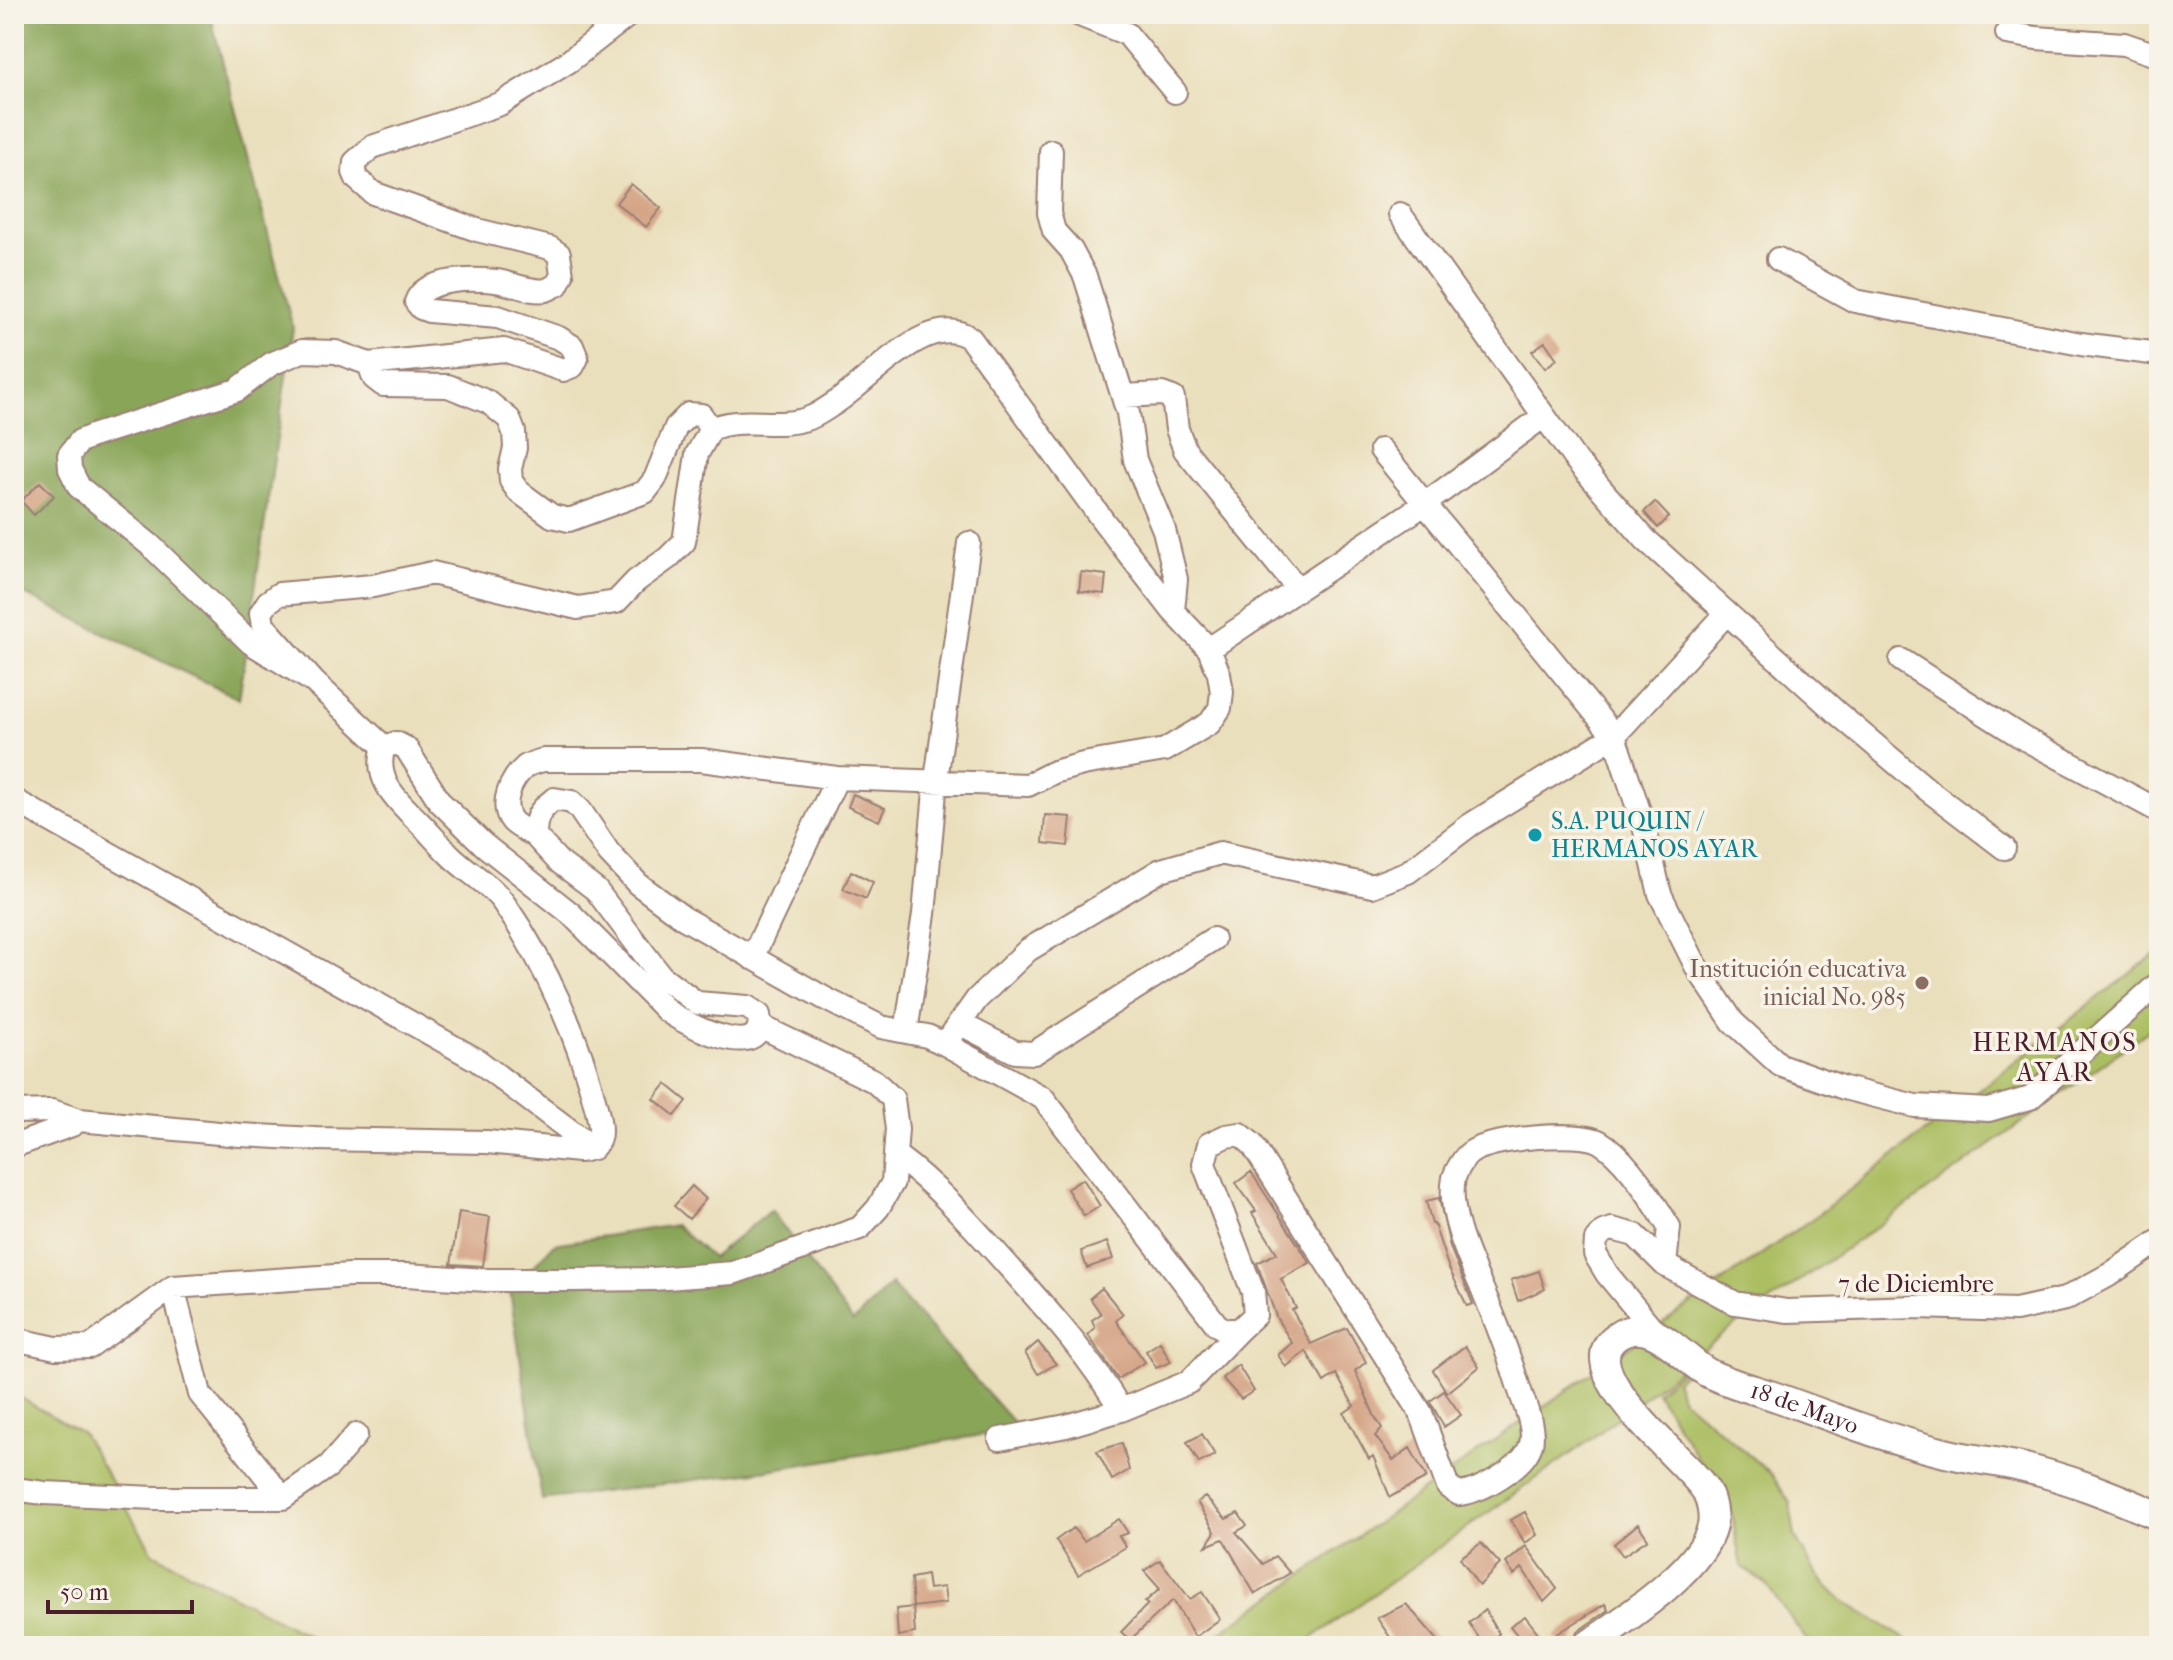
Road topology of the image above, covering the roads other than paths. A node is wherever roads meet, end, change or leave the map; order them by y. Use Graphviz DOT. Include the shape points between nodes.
graph roads {
  1 [pos="630,14"];
  2 [pos="1077,14"];
  3 [pos="2007,33"];
  4 [pos="2159,56"];
  5 [pos="1175,92"];
  6 [pos="1051,151"];
  7 [pos="1400,214"];
  8 [pos="1778,259"];
  9 [pos="2159,354"];
  10 [pos="369,364"];
  11 [pos="1123,396"];
  12 [pos="1544,416"];
  13 [pos="711,429"];
  14 [pos="1381,450"];
  15 [pos="1426,503"];
  16 [pos="969,543"];
  17 [pos="1297,588"];
  18 [pos="1173,611"];
  19 [pos="1727,613"];
  20 [pos="1209,649"];
  21 [pos="1901,660"];
  22 [pos="314,682"];
  23 [pos="1614,736"];
  24 [pos="384,747"];
  25 [pos="837,778"];
  26 [pos="936,780"];
  27 [pos="14,800"];
  28 [pos="2159,811"];
  29 [pos="535,836"];
  30 [pos="2004,848"];
  31 [pos="1213,939"];
  32 [pos="752,958"];
  33 [pos="2159,983"];
  34 [pos="959,1023"];
  35 [pos="760,1026"];
  36 [pos="906,1032"];
  37 [pos="945,1044"];
  38 [pos="14,1112"];
  39 [pos="79,1120"];
  40 [pos="14,1146"];
  41 [pos="593,1148"];
  42 [pos="897,1156"];
  43 [pos="2159,1241"];
  44 [pos="1665,1265"];
  45 [pos="173,1287"];
  46 [pos="1239,1330"];
  47 [pos="1655,1332"];
  48 [pos="14,1339"];
  49 [pos="1121,1410"];
  50 [pos="356,1435"];
  51 [pos="1000,1439"];
  52 [pos="14,1489"];
  53 [pos="283,1498"];
  54 [pos="2159,1516"];
  55 [pos="1587,1646"];
  1 -- 10 [label="street" via="568,62 500,104 372,147 355,162 357,179 373,193 559,254 562,275 557,285 544,291 494,281 454,281 429,288 416,302 429,311 498,317 559,338 572,346 577,358 573,366 563,370 504,350"];
  2 -- 5 [label="street" via="1127,34"];
  3 -- 4 [label="street" via="2124,44"];
  6 -- 11 [label="street" via="1049,213 1054,231 1085,276"];
  7 -- 12 [label="street"];
  8 -- 9 [label="street" via="1855,301"];
  10 -- 13 [label="street" via="383,385 448,386 488,402 509,419 514,432 511,481 552,516 569,520 645,492 676,427 689,414 701,415"];
  10 -- 22 [label="street" via="336,352 302,351 271,364 237,390 80,441 69,455 79,487 150,545 251,643"];
  11 -- 17 [label="street" via="1173,398 1185,450"];
  11 -- 18 [label="street" via="1135,460 1164,530 1176,579"];
  12 -- 15 [label="street"];
  12 -- 19 [label="street" via="1645,539"];
  13 -- 18 [label="street" via="807,419 929,334 960,331"];
  13 -- 22 [label="street" via="697,454 684,542 616,602 578,608 432,573 373,586 279,594 261,613 263,625"];
  14 -- 15 [label="street"];
  15 -- 17 [label="street"];
  15 -- 23 [label="street"];
  16 -- 26 [label="street"];
  17 -- 20 [label="street"];
  18 -- 20 [label="street"];
  19 -- 23 [label="street"];
  19 -- 30 [label="street" via="1916,781"];
  20 -- 26 [label="street" via="1219,674 1220,708 1210,723 1165,750 1083,764 1028,785"];
  21 -- 28 [label="street" via="2023,738"];
  22 -- 24 [label="street"];
  23 -- 33 [label="street" via="1660,894 1697,968 1733,1022 1780,1065 1915,1106 1989,1110 2030,1098"];
  23 -- 34 [label="street" via="1470,825 1408,872 1372,886 1220,853 1161,870 1028,950"];
  24 -- 35 [label="street" via="396,743 406,748 440,802 484,845 570,913 667,1011 726,1039 744,1040 756,1035"];
  24 -- 41 [label="street" via="382,778 390,793 503,901 530,946 568,1023 593,1092 602,1131"];
  25 -- 26 [label="street"];
  25 -- 29 [label="street" via="701,760 543,760 527,765 517,776 507,806 512,820"];
  25 -- 32 [label="street"];
  26 -- 36 [label="street"];
  27 -- 41 [label="street" via="477,1060"];
  29 -- 32 [label="street" via="541,810 554,799 572,802 638,884"];
  29 -- 35 [label="street" via="596,890 661,976 697,1003 747,1007 759,1015"];
  31 -- 34 [label="street" via="1034,1053 1015,1052"];
  32 -- 36 [label="street" via="881,1027"];
  34 -- 37 [label="street"];
  35 -- 42 [label="street" via="874,1081 893,1099"];
  36 -- 37 [label="street"];
  37 -- 46 [label="street" via="1043,1098 1217,1325"];
  38 -- 39 [label="street" via="52,1111"];
  39 -- 40 [label="street"];
  39 -- 41 [label="street" via="255,1136"];
  42 -- 45 [label="street" via="887,1195 860,1228 733,1273 560,1280 350,1275"];
  42 -- 49 [label="street" via="974,1227 1065,1328"];
  43 -- 44 [label="street, 7 de Diciembre" via="2065,1299 2016,1310 1787,1311 1735,1303"];
  44 -- 46 [label="street" via="1669,1227 1625,1165 1603,1144 1588,1136 1564,1137 1489,1144 1469,1153 1454,1176 1456,1221 1531,1429 1531,1446 1521,1460 1471,1493 1448,1487 1421,1413 1252,1144 1240,1134 1209,1144 1204,1164 1253,1292 1255,1315"];
  44 -- 47 [label="street, 18 de Mayo" via="1625,1231 1612,1229 1596,1240 1595,1254 1607,1274"];
  45 -- 48 [label="street" via="90,1347 56,1348"];
  45 -- 53 [label="street" via="200,1394"];
  46 -- 49 [label="street" via="1189,1382"];
  47 -- 54 [label="street, 18 de Mayo" via="1709,1374 1888,1437 2098,1490"];
  47 -- 55 [label="street" via="1617,1336 1605,1361 1622,1400 1705,1490 1712,1526 1689,1564"];
  49 -- 51 [label="street"];
  50 -- 53 [label="street" via="329,1466"];
  52 -- 53 [label="street" via="155,1498"];
}
